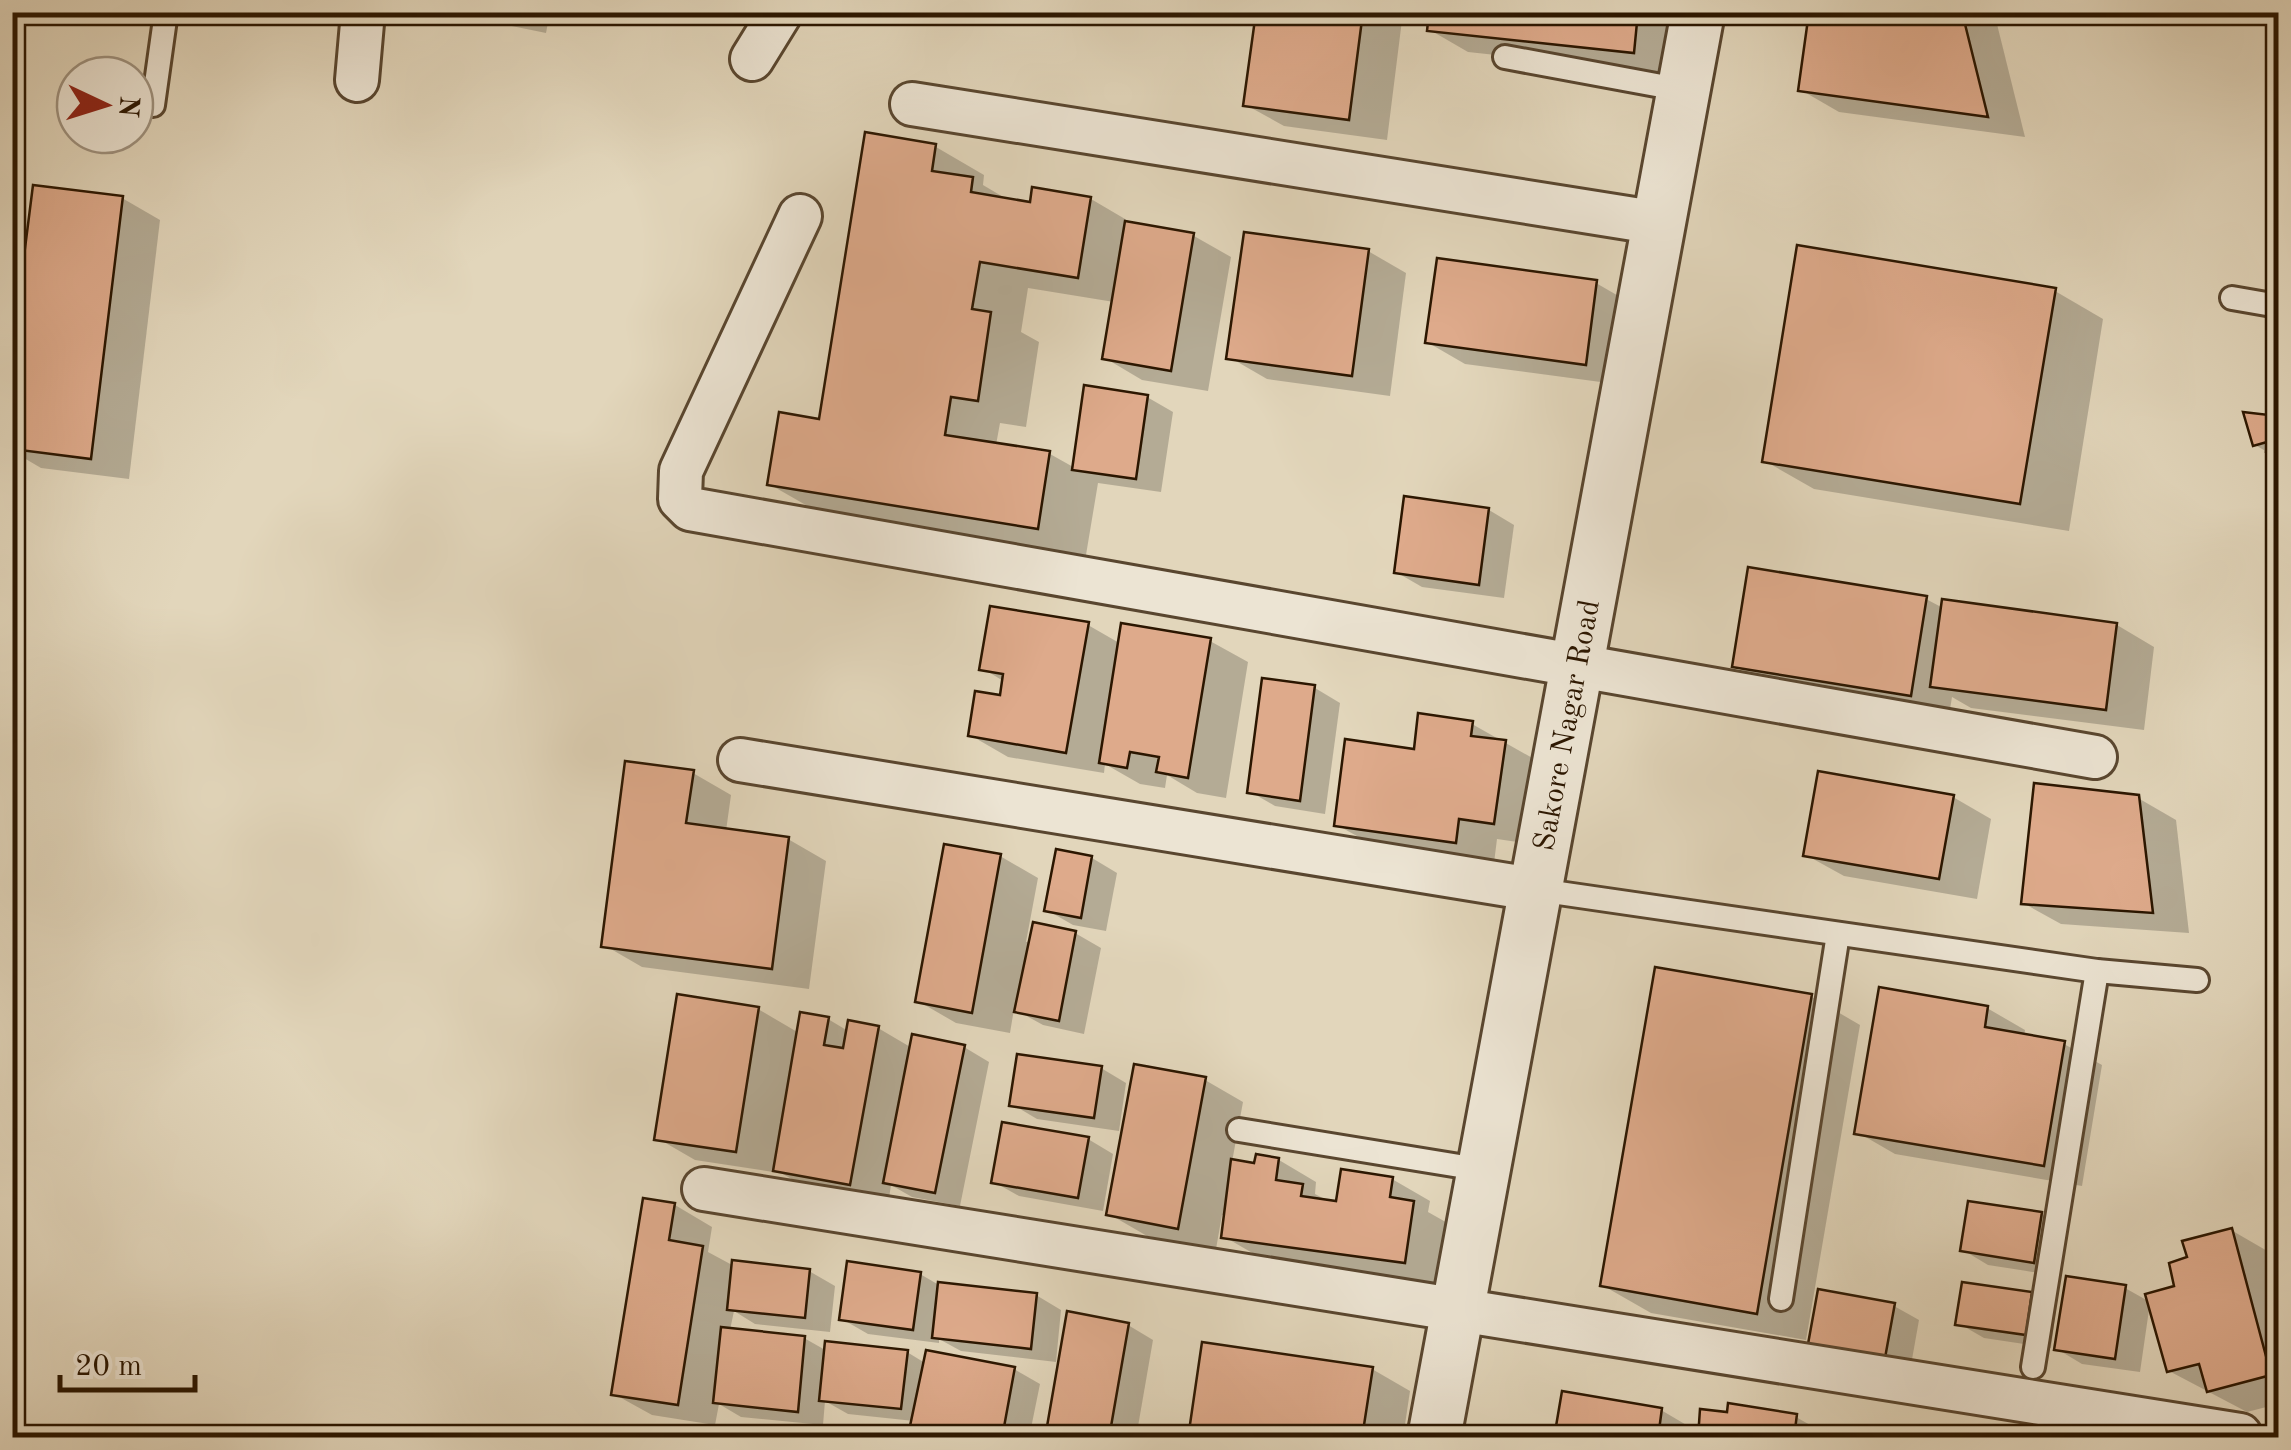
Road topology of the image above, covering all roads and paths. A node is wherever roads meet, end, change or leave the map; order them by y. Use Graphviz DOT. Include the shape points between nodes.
graph roads {
  1 [pos="166,12"];
  2 [pos="362,12"];
  3 [pos="780,12"];
  4 [pos="1698,12"];
  5 [pos="1504,57"];
  6 [pos="752,59"];
  7 [pos="357,80"];
  8 [pos="1683,90"];
  9 [pos="155,97"];
  10 [pos="912,104"];
  11 [pos="800,216"];
  12 [pos="1659,223"];
  13 [pos="2232,298"];
  14 [pos="2278,306"];
  15 [pos="1577,664"];
  16 [pos="2095,757"];
  17 [pos="740,760"];
  18 [pos="1538,890"];
  19 [pos="1838,934"];
  20 [pos="2097,971"];
  21 [pos="2196,980"];
  22 [pos="1240,1130"];
  23 [pos="1484,1170"];
  24 [pos="704,1189"];
  25 [pos="1781,1299"];
  26 [pos="1458,1311"];
  27 [pos="2032,1367"];
  28 [pos="2240,1434"];
  29 [pos="1434,1438"];
  1 -- 9 [label="lane"];
  2 -- 7 [label="street"];
  3 -- 6 [label="street"];
  4 -- 8 [label="street, Sakore Nagar Road"];
  5 -- 8 [label="lane"];
  8 -- 12 [label="street, Sakore Nagar Road"];
  10 -- 12 [label="street"];
  11 -- 15 [label="street" via="681,471 680,499 690,509"];
  12 -- 15 [label="street, Sakore Nagar Road"];
  13 -- 14 [label="lane"];
  15 -- 16 [label="street"];
  15 -- 18 [label="street, Sakore Nagar Road"];
  17 -- 18 [label="street"];
  18 -- 19 [label="lane"];
  18 -- 23 [label="street, Sakore Nagar Road"];
  19 -- 20 [label="lane"];
  19 -- 25 [label="lane"];
  20 -- 21 [label="lane"];
  20 -- 27 [label="lane"];
  22 -- 23 [label="lane"];
  23 -- 26 [label="street, Sakore Nagar Road"];
  24 -- 26 [label="street"];
  26 -- 28 [label="street"];
  26 -- 29 [label="street, Sakore Nagar Road"];
}
